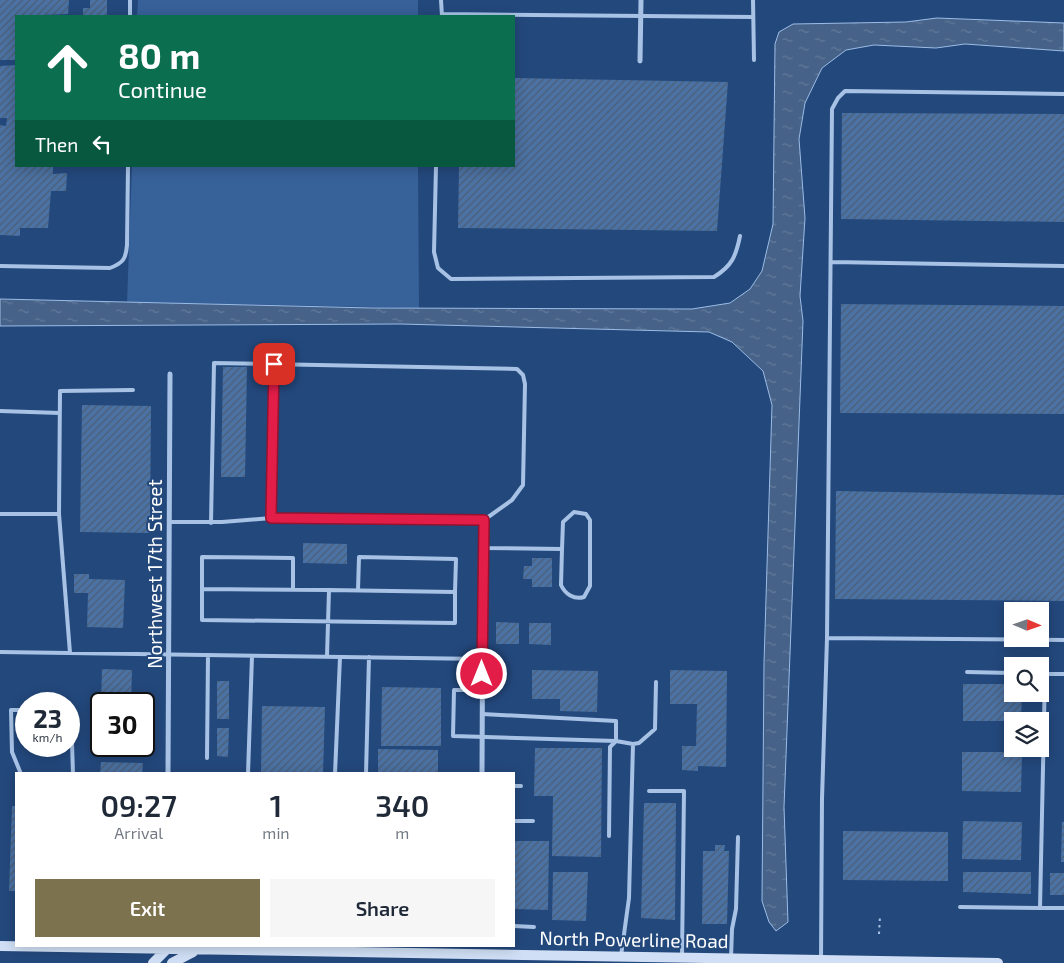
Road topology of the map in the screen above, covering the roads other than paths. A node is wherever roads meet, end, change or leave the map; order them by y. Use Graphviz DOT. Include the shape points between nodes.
graph roads {
  1 [pos="130,0"];
  2 [pos="441,0"];
  3 [pos="641,0"];
  4 [pos="753,0"];
  5 [pos="130,15"];
  6 [pos="442,15"];
  7 [pos="515,15"];
  8 [pos="641,16"];
  9 [pos="752,17"];
  10 [pos="754,60"];
  11 [pos="640,61"];
  12 [pos="1064,94"];
  13 [pos="128,167"];
  14 [pos="436,167"];
  15 [pos="740,236"];
  16 [pos="832,262"];
  17 [pos="0,266"];
  18 [pos="1064,266"];
  19 [pos="274,364"];
  20 [pos="170,374"];
  21 [pos="133,390"];
  22 [pos="0,411"];
  23 [pos="60,413"];
  24 [pos="0,514"];
  25 [pos="59,514"];
  26 [pos="271,518"];
  27 [pos="484,520"];
  28 [pos="170,522"];
  29 [pos="211,523"];
  30 [pos="484,548"];
  31 [pos="562,549"];
  32 [pos="202,589"];
  33 [pos="293,590"];
  34 [pos="329,590"];
  35 [pos="358,590"];
  36 [pos="455,592"];
  37 [pos="328,622"];
  38 [pos="827,638"];
  39 [pos="1064,640"];
  40 [pos="0,652"];
  41 [pos="70,653"];
  42 [pos="169,654"];
  43 [pos="208,655"];
  44 [pos="252,656"];
  45 [pos="327,656"];
  46 [pos="340,657"];
  47 [pos="369,657"];
  48 [pos="482,659"];
  49 [pos="968,672"];
  50 [pos="1004,673"];
  51 [pos="1049,674"];
  52 [pos="1064,674"];
  53 [pos="656,682"];
  54 [pos="482,690"];
  55 [pos="1042,702"];
  56 [pos="15,710"];
  57 [pos="482,714"];
  58 [pos="482,737"];
  59 [pos="616,741"];
  60 [pos="633,744"];
  61 [pos="72,757"];
  62 [pos="207,758"];
  63 [pos="20,772"];
  64 [pos="73,772"];
  65 [pos="168,772"];
  66 [pos="248,772"];
  67 [pos="335,772"];
  68 [pos="366,772"];
  69 [pos="482,772"];
  70 [pos="515,786"];
  71 [pos="521,786"];
  72 [pos="649,791"];
  73 [pos="515,821"];
  74 [pos="533,821"];
  75 [pos="610,836"];
  76 [pos="738,837"];
  77 [pos="960,907"];
  78 [pos="1040,908"];
  79 [pos="1064,908"];
  80 [pos="515,926"];
  81 [pos="534,926"];
  82 [pos="0,946"];
  83 [pos="15,946"];
  84 [pos="58,947"];
  85 [pos="166,948"];
  86 [pos="238,948"];
  87 [pos="202,949"];
  88 [pos="390,949"];
  89 [pos="480,954"];
  90 [pos="621,956"];
  91 [pos="682,957"];
  92 [pos="731,958"];
  93 [pos="819,961"];
  94 [pos="153,963"];
  95 [pos="172,963"];
  96 [pos="998,963"];
  1 -- 5 [label="lane"];
  2 -- 6 [label="lane"];
  3 -- 8 [label="street"];
  4 -- 9 [label="lane"];
  7 -- 8 [label="lane"];
  8 -- 9 [label="lane"];
  8 -- 11 [label="street"];
  9 -- 10 [label="lane"];
  12 -- 16 [label="lane" via="845,91 832,109"];
  13 -- 17 [label="lane" via="127,245 122,263 110,268"];
  14 -- 15 [label="lane" via="434,252 438,268 451,279 714,277 727,269 736,256"];
  16 -- 18 [label="lane"];
  16 -- 38 [label="lane"];
  19 -- 26 [label="lane"];
  19 -- 27 [label="lane" via="512,368 521,372 525,384 523,485 512,500"];
  19 -- 29 [label="lane" via="214,363"];
  20 -- 28 [label="street, Northwest 17th Street"];
  21 -- 23 [label="lane" via="60,391"];
  22 -- 23 [label="lane"];
  23 -- 25 [label="lane"];
  24 -- 25 [label="lane"];
  25 -- 41 [label="lane"];
  26 -- 27 [label="lane"];
  26 -- 29 [label="lane"];
  27 -- 30 [label="lane"];
  28 -- 29 [label="lane"];
  28 -- 42 [label="street, Northwest 17th Street"];
  30 -- 31 [label="lane"];
  30 -- 48 [label="street"];
  31 -- 31 [label="lane" via="563,590 571,596 584,596 590,586 590,520 586,514 574,512 563,522"];
  32 -- 33 [label="lane"];
  32 -- 33 [label="lane" via="202,557 293,558"];
  32 -- 37 [label="lane" via="202,620"];
  33 -- 34 [label="lane"];
  34 -- 35 [label="lane"];
  34 -- 37 [label="lane"];
  35 -- 36 [label="lane"];
  35 -- 36 [label="lane" via="359,557 456,559"];
  36 -- 37 [label="lane" via="455,623"];
  37 -- 45 [label="lane"];
  38 -- 39 [label="lane"];
  38 -- 93 [label="lane"];
  40 -- 41 [label="lane"];
  41 -- 42 [label="lane"];
  42 -- 43 [label="lane"];
  42 -- 65 [label="street, Northwest 17th Street"];
  43 -- 44 [label="lane"];
  43 -- 62 [label="lane"];
  44 -- 45 [label="lane"];
  44 -- 66 [label="lane"];
  45 -- 46 [label="lane"];
  46 -- 47 [label="lane"];
  46 -- 67 [label="lane"];
  47 -- 48 [label="lane"];
  47 -- 68 [label="lane"];
  48 -- 54 [label="street"];
  49 -- 50 [label="lane"];
  51 -- 52 [label="lane"];
  53 -- 60 [label="lane" via="655,729 639,743"];
  54 -- 57 [label="street"];
  54 -- 58 [label="lane" via="454,690 453,736"];
  55 -- 78 [label="lane"];
  56 -- 63 [label="lane" via="11,710 12,752"];
  57 -- 58 [label="street"];
  57 -- 59 [label="lane" via="616,721"];
  58 -- 59 [label="lane"];
  58 -- 69 [label="street"];
  59 -- 60 [label="lane"];
  59 -- 75 [label="lane" via="610,747"];
  60 -- 90 [label="lane" via="629,898"];
  61 -- 64 [label="lane"];
  70 -- 71 [label="lane"];
  72 -- 91 [label="lane" via="684,791"];
  73 -- 74 [label="lane"];
  76 -- 92 [label="lane"];
  77 -- 78 [label="lane"];
  78 -- 79 [label="lane"];
  80 -- 81 [label="lane"];
  82 -- 83 [label="main road, North Powerline Road"];
  84 -- 85 [label="main road, North Powerline Road"];
  85 -- 87 [label="main road, North Powerline Road"];
  85 -- 94 [label="main road"];
  86 -- 87 [label="main road, North Powerline Road"];
  86 -- 88 [label="main road, North Powerline Road"];
  87 -- 95 [label="main road"];
  88 -- 89 [label="main road, North Powerline Road"];
  89 -- 90 [label="main road, North Powerline Road"];
  90 -- 91 [label="main road, North Powerline Road"];
  91 -- 92 [label="main road, North Powerline Road"];
  92 -- 93 [label="main road, North Powerline Road"];
  93 -- 96 [label="main road, North Powerline Road"];
}
